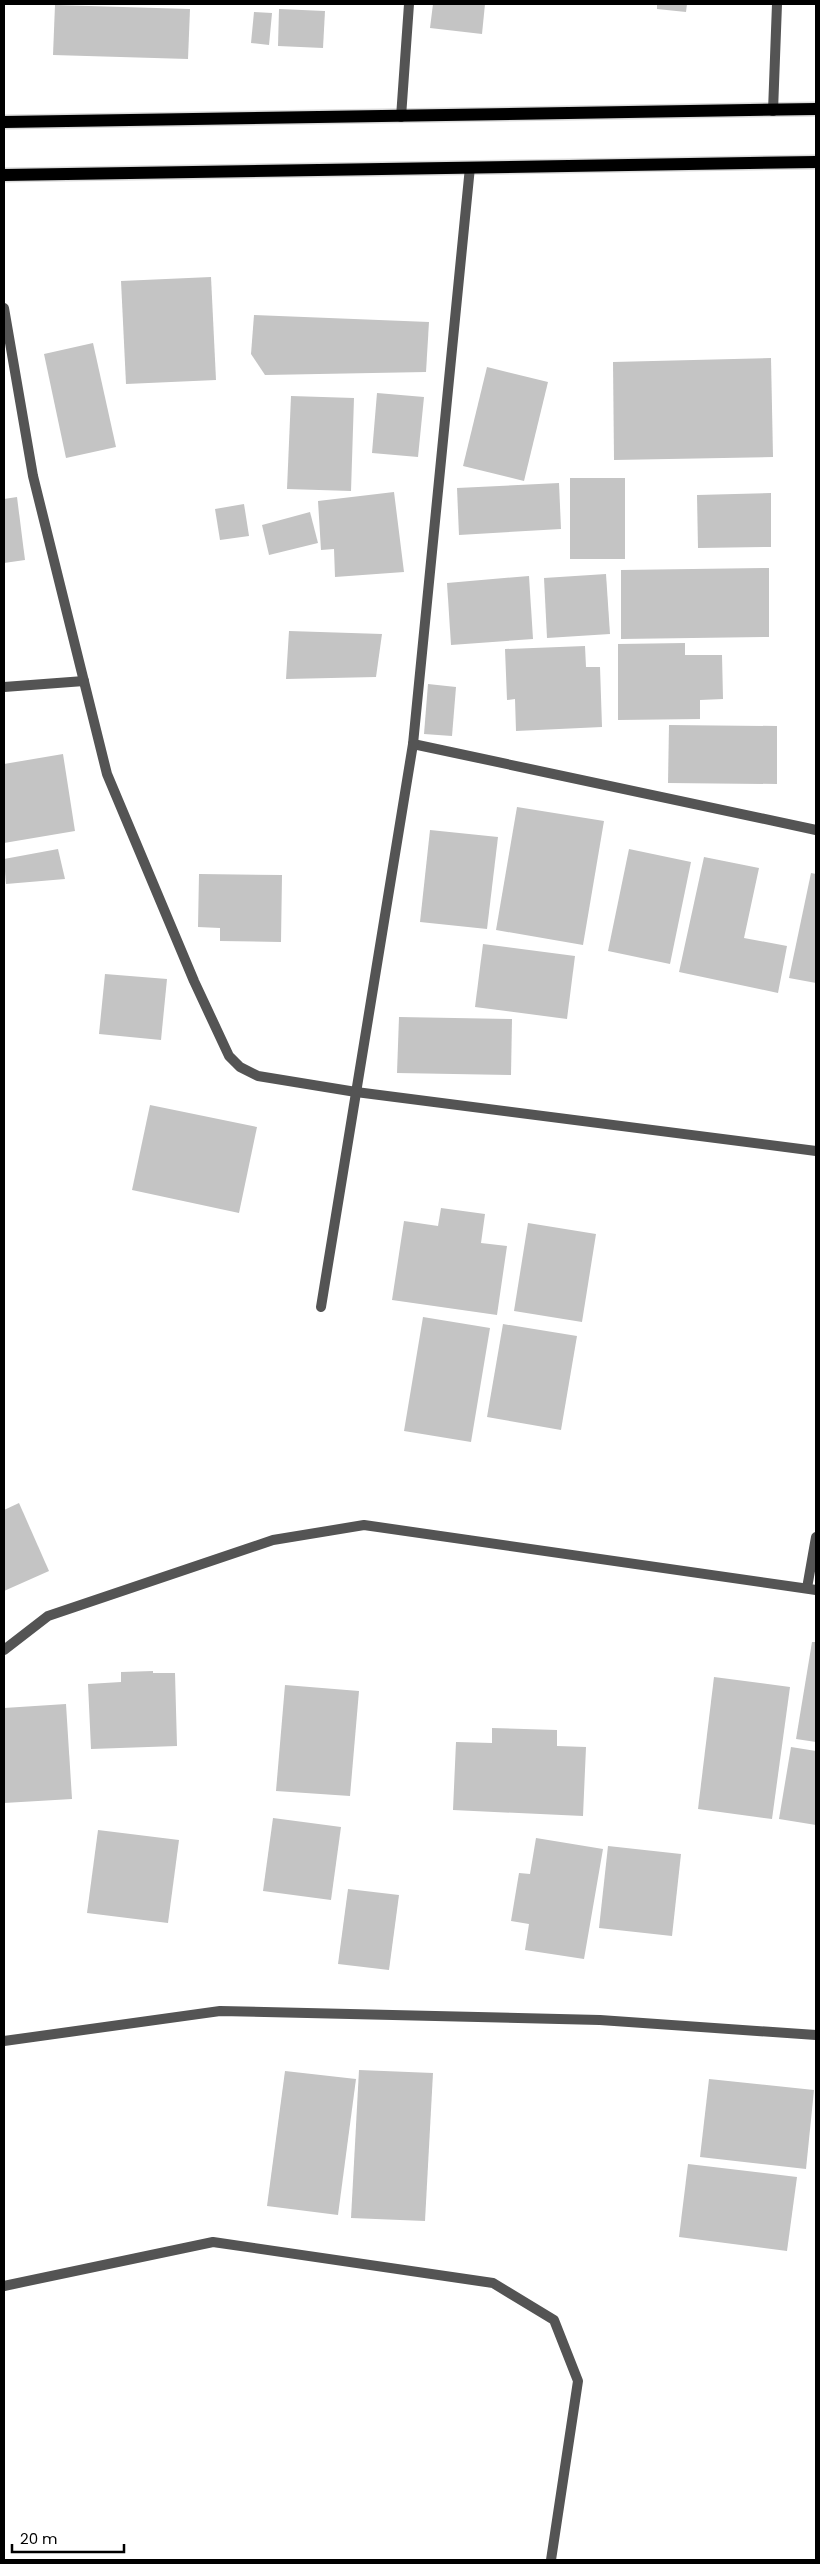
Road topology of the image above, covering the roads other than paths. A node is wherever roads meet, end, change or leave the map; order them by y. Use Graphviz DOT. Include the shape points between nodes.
graph roads {
  1 [pos="409,4"];
  2 [pos="777,4"];
  3 [pos="816,109"];
  4 [pos="773,111"];
  5 [pos="401,117"];
  6 [pos="4,122"];
  7 [pos="816,162"];
  8 [pos="470,167"];
  9 [pos="4,175"];
  10 [pos="4,308"];
  11 [pos="84,681"];
  12 [pos="4,687"];
  13 [pos="413,744"];
  14 [pos="816,830"];
  15 [pos="356,1092"];
  16 [pos="816,1151"];
  17 [pos="321,1307"];
  18 [pos="816,1537"];
  19 [pos="812,1589"];
  20 [pos="4,1650"];
  21 [pos="816,2035"];
  22 [pos="4,2041"];
  23 [pos="4,2286"];
  24 [pos="551,2560"];
  1 -- 5 [label="street"];
  2 -- 4 [label="street"];
  3 -- 4 [label="main road"];
  4 -- 5 [label="main road"];
  5 -- 6 [label="main road"];
  7 -- 8 [label="main road"];
  8 -- 9 [label="main road"];
  8 -- 13 [label="street"];
  10 -- 11 [label="street" via="33,476"];
  11 -- 12 [label="street"];
  11 -- 15 [label="street" via="107,774 229,1056 240,1068 258,1076"];
  13 -- 14 [label="street"];
  13 -- 15 [label="street"];
  15 -- 16 [label="street"];
  15 -- 17 [label="street"];
  18 -- 19 [label="street"];
  19 -- 20 [label="street" via="364,1525 274,1540 48,1616"];
  21 -- 22 [label="street" via="600,2020 220,2011"];
  23 -- 24 [label="street" via="213,2242 493,2283 554,2320 578,2381"];
}
